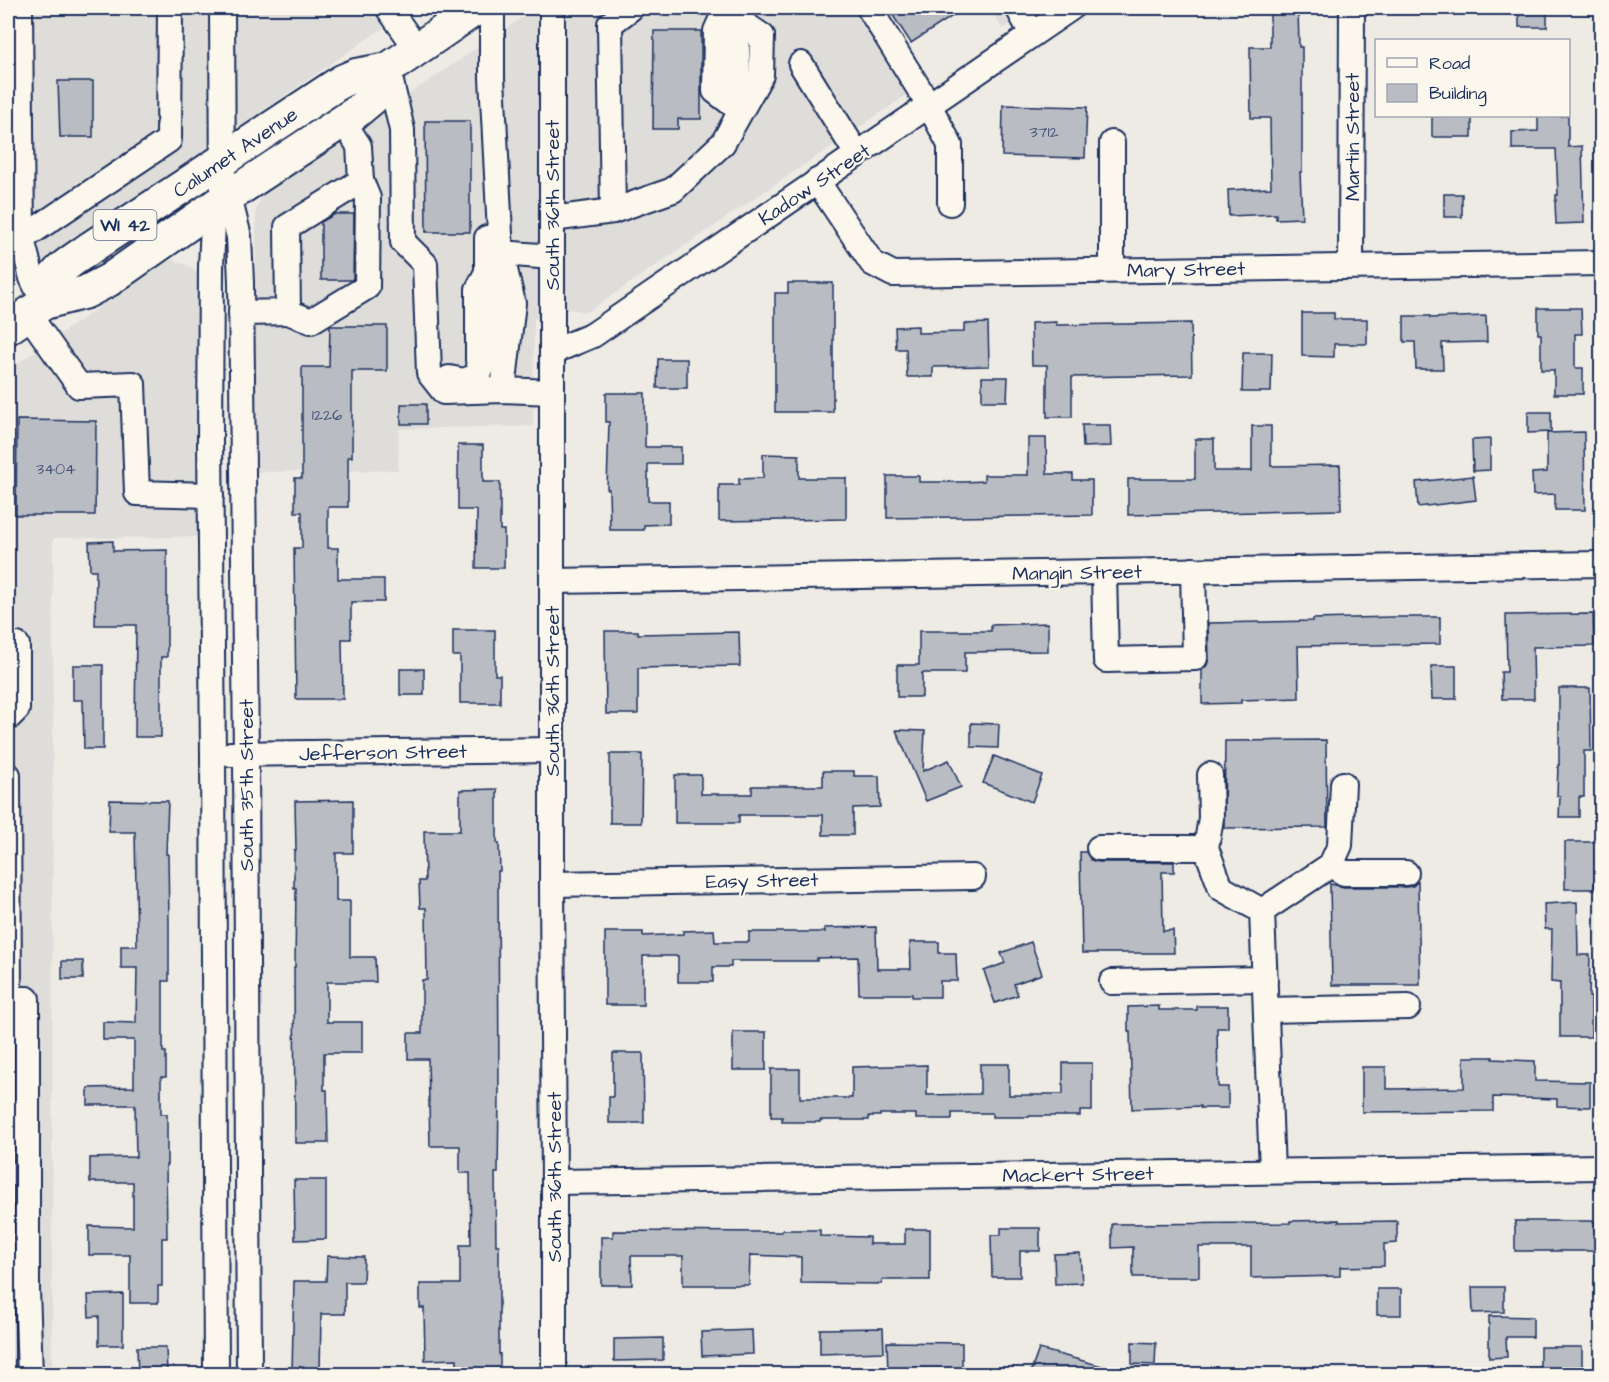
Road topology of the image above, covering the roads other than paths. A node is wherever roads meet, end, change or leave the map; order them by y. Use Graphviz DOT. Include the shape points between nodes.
graph roads {
  1 [pos="20,8"];
  2 [pos="170,8"];
  3 [pos="222,8"];
  4 [pos="388,8"];
  5 [pos="477,8"];
  6 [pos="492,8"];
  7 [pos="552,8"];
  8 [pos="631,8"];
  9 [pos="869,8"];
  10 [pos="1018,8"];
  11 [pos="1071,8"];
  12 [pos="1352,8"];
  13 [pos="724,9"];
  14 [pos="1032,34"];
  15 [pos="417,49"];
  16 [pos="801,64"];
  17 [pos="388,69"];
  18 [pos="928,105"];
  19 [pos="740,110"];
  20 [pos="343,121"];
  21 [pos="1112,143"];
  22 [pos="857,154"];
  23 [pos="223,160"];
  24 [pos="361,181"];
  25 [pos="817,181"];
  26 [pos="223,200"];
  27 [pos="951,203"];
  28 [pos="613,211"];
  29 [pos="552,219"];
  30 [pos="14,243"];
  31 [pos="552,257"];
  32 [pos="494,262"];
  33 [pos="1602,263"];
  34 [pos="1351,266"];
  35 [pos="1112,270"];
  36 [pos="288,312"];
  37 [pos="241,313"];
  38 [pos="26,315"];
  39 [pos="552,352"];
  40 [pos="429,373"];
  41 [pos="503,390"];
  42 [pos="552,392"];
  43 [pos="211,495"];
  44 [pos="1602,564"];
  45 [pos="1193,570"];
  46 [pos="1104,572"];
  47 [pos="552,581"];
  48 [pos="8,645"];
  49 [pos="8,718"];
  50 [pos="552,750"];
  51 [pos="213,754"];
  52 [pos="246,754"];
  53 [pos="8,775"];
  54 [pos="1210,775"];
  55 [pos="1343,784"];
  56 [pos="1099,848"];
  57 [pos="1206,848"];
  58 [pos="1331,865"];
  59 [pos="1406,873"];
  60 [pos="973,876"];
  61 [pos="552,884"];
  62 [pos="1262,911"];
  63 [pos="1265,979"];
  64 [pos="1112,982"];
  65 [pos="8,999"];
  66 [pos="1408,1007"];
  67 [pos="1266,1010"];
  68 [pos="1602,1167"];
  69 [pos="1272,1171"];
  70 [pos="554,1182"];
  71 [pos="17,1290"];
  72 [pos="30,1374"];
  73 [pos="216,1374"];
  74 [pos="249,1374"];
  75 [pos="554,1374"];
  1 -- 30 [label="street"];
  2 -- 30 [label="street" via="169,140"];
  3 -- 23 [label="street, South 35th Street"];
  4 -- 15 [label="street"];
  5 -- 15 [label="main road, Calumet Avenue / WI 42"];
  6 -- 32 [label="street"];
  7 -- 29 [label="street, South 36th Street"];
  8 -- 28 [label="street" via="610,24"];
  9 -- 18 [label="street"];
  10 -- 14 [label="street"];
  11 -- 14 [label="street, Kadow Street"];
  12 -- 34 [label="street, Martin Street"];
  13 -- 19 [label="street" via="728,86"];
  13 -- 19 [label="street" via="762,36 760,75"];
  14 -- 18 [label="street, Kadow Street"];
  15 -- 17 [label="main road, Calumet Avenue / WI 42"];
  16 -- 22 [label="street"];
  17 -- 20 [label="main road, Calumet Avenue / WI 42" via="373,98"];
  17 -- 23 [label="main road, Calumet Avenue / WI 42" via="342,81"];
  17 -- 40 [label="street" via="402,130 403,242 425,264"];
  18 -- 22 [label="street, Kadow Street"];
  18 -- 27 [label="street" via="951,144"];
  19 -- 28 [label="street" via="723,143 673,190"];
  20 -- 24 [label="street" via="359,146"];
  20 -- 26 [label="main road, Calumet Avenue / WI 42"];
  21 -- 35 [label="street"];
  22 -- 25 [label="street, Kadow Street"];
  23 -- 26 [label="street, South 35th Street"];
  23 -- 38 [label="main road, Calumet Avenue / WI 42" via="64,267"];
  24 -- 36 [label="street" via="287,227"];
  24 -- 36 [label="street" via="368,198 367,287 311,321"];
  25 -- 35 [label="street, Mary Street" via="872,262 893,274"];
  25 -- 39 [label="street, Kadow Street" via="593,336"];
  26 -- 37 [label="street, South 35th Street" via="232,209 240,237"];
  26 -- 38 [label="main road, Calumet Avenue / WI 42" via="102,285"];
  26 -- 43 [label="street, South 35th Street" via="213,224 211,267"];
  28 -- 29 [label="street"];
  29 -- 31 [label="street, South 36th Street"];
  30 -- 38 [label="street" via="32,278"];
  31 -- 32 [label="street"];
  31 -- 39 [label="street, South 36th Street"];
  32 -- 40 [label="street" via="500,319 479,375 464,381"];
  32 -- 41 [label="street" via="513,303"];
  33 -- 34 [label="street, Mary Street"];
  34 -- 35 [label="street, Mary Street"];
  36 -- 37 [label="street"];
  37 -- 52 [label="street, South 35th Street"];
  38 -- 43 [label="street" via="79,386 133,384 137,494"];
  39 -- 42 [label="street, South 36th Street"];
  40 -- 41 [label="street" via="444,392"];
  41 -- 42 [label="street"];
  42 -- 47 [label="street, South 36th Street"];
  43 -- 51 [label="street, South 35th Street"];
  44 -- 45 [label="street, Mangin Street"];
  45 -- 46 [label="street, Mangin Street"];
  45 -- 46 [label="street" via="1195,658 1117,660 1106,660"];
  46 -- 47 [label="street, Mangin Street"];
  47 -- 50 [label="street, South 36th Street"];
  48 -- 49 [label="street" via="17,645 17,709"];
  50 -- 52 [label="street, Jefferson Street"];
  50 -- 61 [label="street, South 36th Street"];
  51 -- 52 [label="street, Jefferson Street"];
  51 -- 73 [label="street, South 35th Street"];
  52 -- 74 [label="street, South 35th Street"];
  53 -- 65 [label="street"];
  54 -- 57 [label="street" via="1211,818"];
  55 -- 58 [label="street" via="1340,845"];
  56 -- 57 [label="street"];
  57 -- 62 [label="street" via="1221,888"];
  58 -- 59 [label="street" via="1344,873"];
  58 -- 62 [label="street"];
  60 -- 61 [label="street, Easy Street"];
  61 -- 70 [label="street, South 36th Street"];
  62 -- 63 [label="street"];
  63 -- 64 [label="street"];
  63 -- 67 [label="street"];
  65 -- 71 [label="street" via="27,999"];
  66 -- 67 [label="street"];
  67 -- 69 [label="street"];
  68 -- 69 [label="street, Mackert Street"];
  69 -- 70 [label="street, Mackert Street"];
  70 -- 75 [label="street, South 36th Street"];
  71 -- 72 [label="street"];
}
